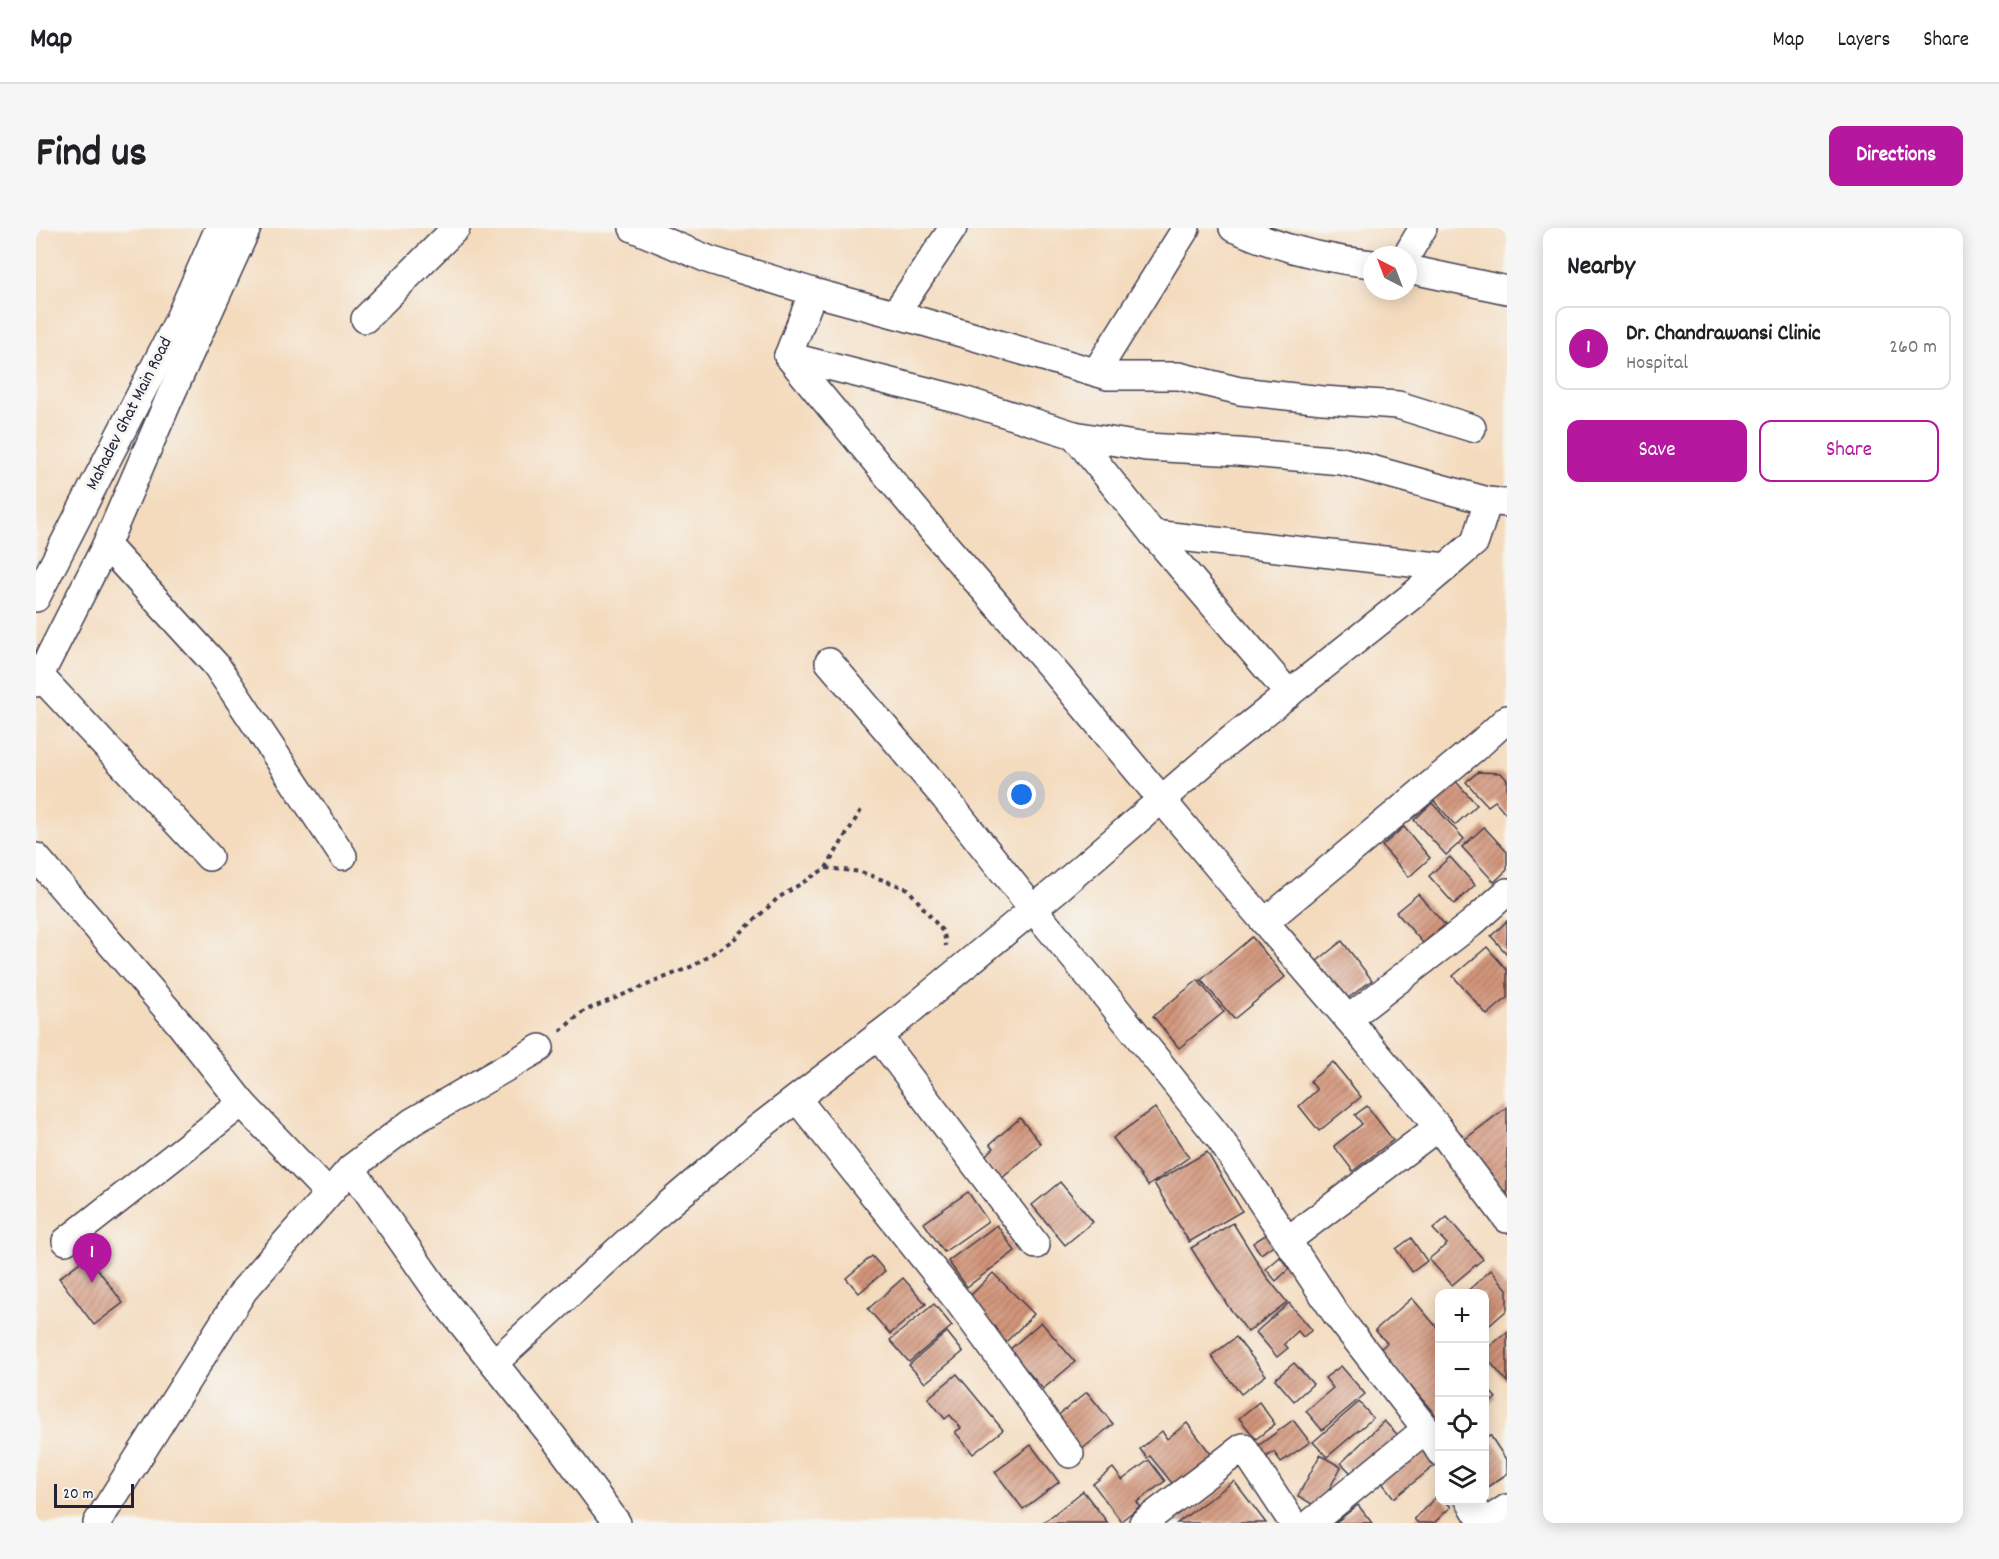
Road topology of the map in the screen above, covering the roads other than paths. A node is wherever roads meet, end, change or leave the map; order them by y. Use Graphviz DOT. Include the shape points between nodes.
graph roads {
  1 [pos="219,228"];
  2 [pos="248,228"];
  3 [pos="456,228"];
  4 [pos="633,228"];
  5 [pos="953,228"];
  6 [pos="1186,228"];
  7 [pos="1233,228"];
  8 [pos="1423,228"];
  9 [pos="1412,246"];
  10 [pos="1363,263"];
  11 [pos="1417,271"];
  12 [pos="1507,290"];
  13 [pos="813,292"];
  14 [pos="895,314"];
  15 [pos="365,319"];
  16 [pos="788,356"];
  17 [pos="1096,372"];
  18 [pos="1472,428"];
  19 [pos="1074,435"];
  20 [pos="1498,502"];
  21 [pos="1153,534"];
  22 [pos="106,545"];
  23 [pos="1446,567"];
  24 [pos="36,598"];
  25 [pos="829,662"];
  26 [pos="38,679"];
  27 [pos="1289,694"];
  28 [pos="1507,719"];
  29 [pos="1162,799"];
  30 [pos="343,856"];
  31 [pos="36,857"];
  32 [pos="209,857"];
  33 [pos="1507,892"];
  34 [pos="1033,909"];
  35 [pos="1265,922"];
  36 [pos="1348,1019"];
  37 [pos="878,1036"];
  38 [pos="540,1048"];
  39 [pos="797,1099"];
  40 [pos="242,1103"];
  41 [pos="1438,1127"];
  42 [pos="351,1168"];
  43 [pos="328,1193"];
  44 [pos="1507,1219"];
  45 [pos="1288,1240"];
  46 [pos="66,1241"];
  47 [pos="1036,1245"];
  48 [pos="494,1363"];
  49 [pos="1433,1441"];
  50 [pos="1070,1454"];
  51 [pos="1472,1505"];
  52 [pos="1507,1508"];
  53 [pos="97,1523"];
  54 [pos="617,1523"];
  55 [pos="1143,1523"];
  56 [pos="1293,1523"];
  57 [pos="1311,1523"];
  58 [pos="1483,1523"];
  1 -- 24 [label="street, Mahadev Ghat Main Road" via="178,321"];
  2 -- 22 [label="street"];
  3 -- 15 [label="street"];
  4 -- 13 [label="street" via="710,260"];
  5 -- 14 [label="street"];
  6 -- 17 [label="street"];
  7 -- 10 [label="street" via="1334,260"];
  8 -- 9 [label="street"];
  11 -- 12 [label="street"];
  13 -- 14 [label="street"];
  13 -- 16 [label="street"];
  14 -- 17 [label="street"];
  16 -- 19 [label="street" via="963,400"];
  16 -- 29 [label="street"];
  17 -- 18 [label="street" via="1108,376 1179,376 1240,390 1398,405"];
  19 -- 20 [label="street" via="1146,447 1342,460"];
  19 -- 21 [label="street"];
  20 -- 23 [label="street" via="1475,542"];
  21 -- 23 [label="street"];
  21 -- 27 [label="street"];
  22 -- 26 [label="street"];
  22 -- 30 [label="street" via="216,665"];
  23 -- 27 [label="street"];
  25 -- 34 [label="street"];
  26 -- 32 [label="street"];
  27 -- 29 [label="street"];
  28 -- 35 [label="street"];
  29 -- 34 [label="street"];
  29 -- 35 [label="street"];
  31 -- 40 [label="street" via="179,1023"];
  33 -- 36 [label="street"];
  34 -- 37 [label="street"];
  34 -- 45 [label="street" via="1220,1139"];
  35 -- 36 [label="street"];
  36 -- 41 [label="street"];
  37 -- 39 [label="street"];
  37 -- 47 [label="street"];
  38 -- 42 [label="street" via="412,1122"];
  39 -- 48 [label="street" via="662,1210"];
  39 -- 50 [label="street" via="958,1301"];
  40 -- 43 [label="street"];
  40 -- 46 [label="street"];
  41 -- 44 [label="street"];
  41 -- 45 [label="street"];
  42 -- 43 [label="street"];
  42 -- 48 [label="street" via="444,1301"];
  43 -- 53 [label="street" via="244,1290"];
  45 -- 49 [label="street" via="1336,1314"];
  48 -- 54 [label="street"];
  49 -- 57 [label="street"];
  51 -- 58 [label="street"];
  52 -- 58 [label="street"];
  55 -- 56 [label="street" via="1243,1447"];
}
